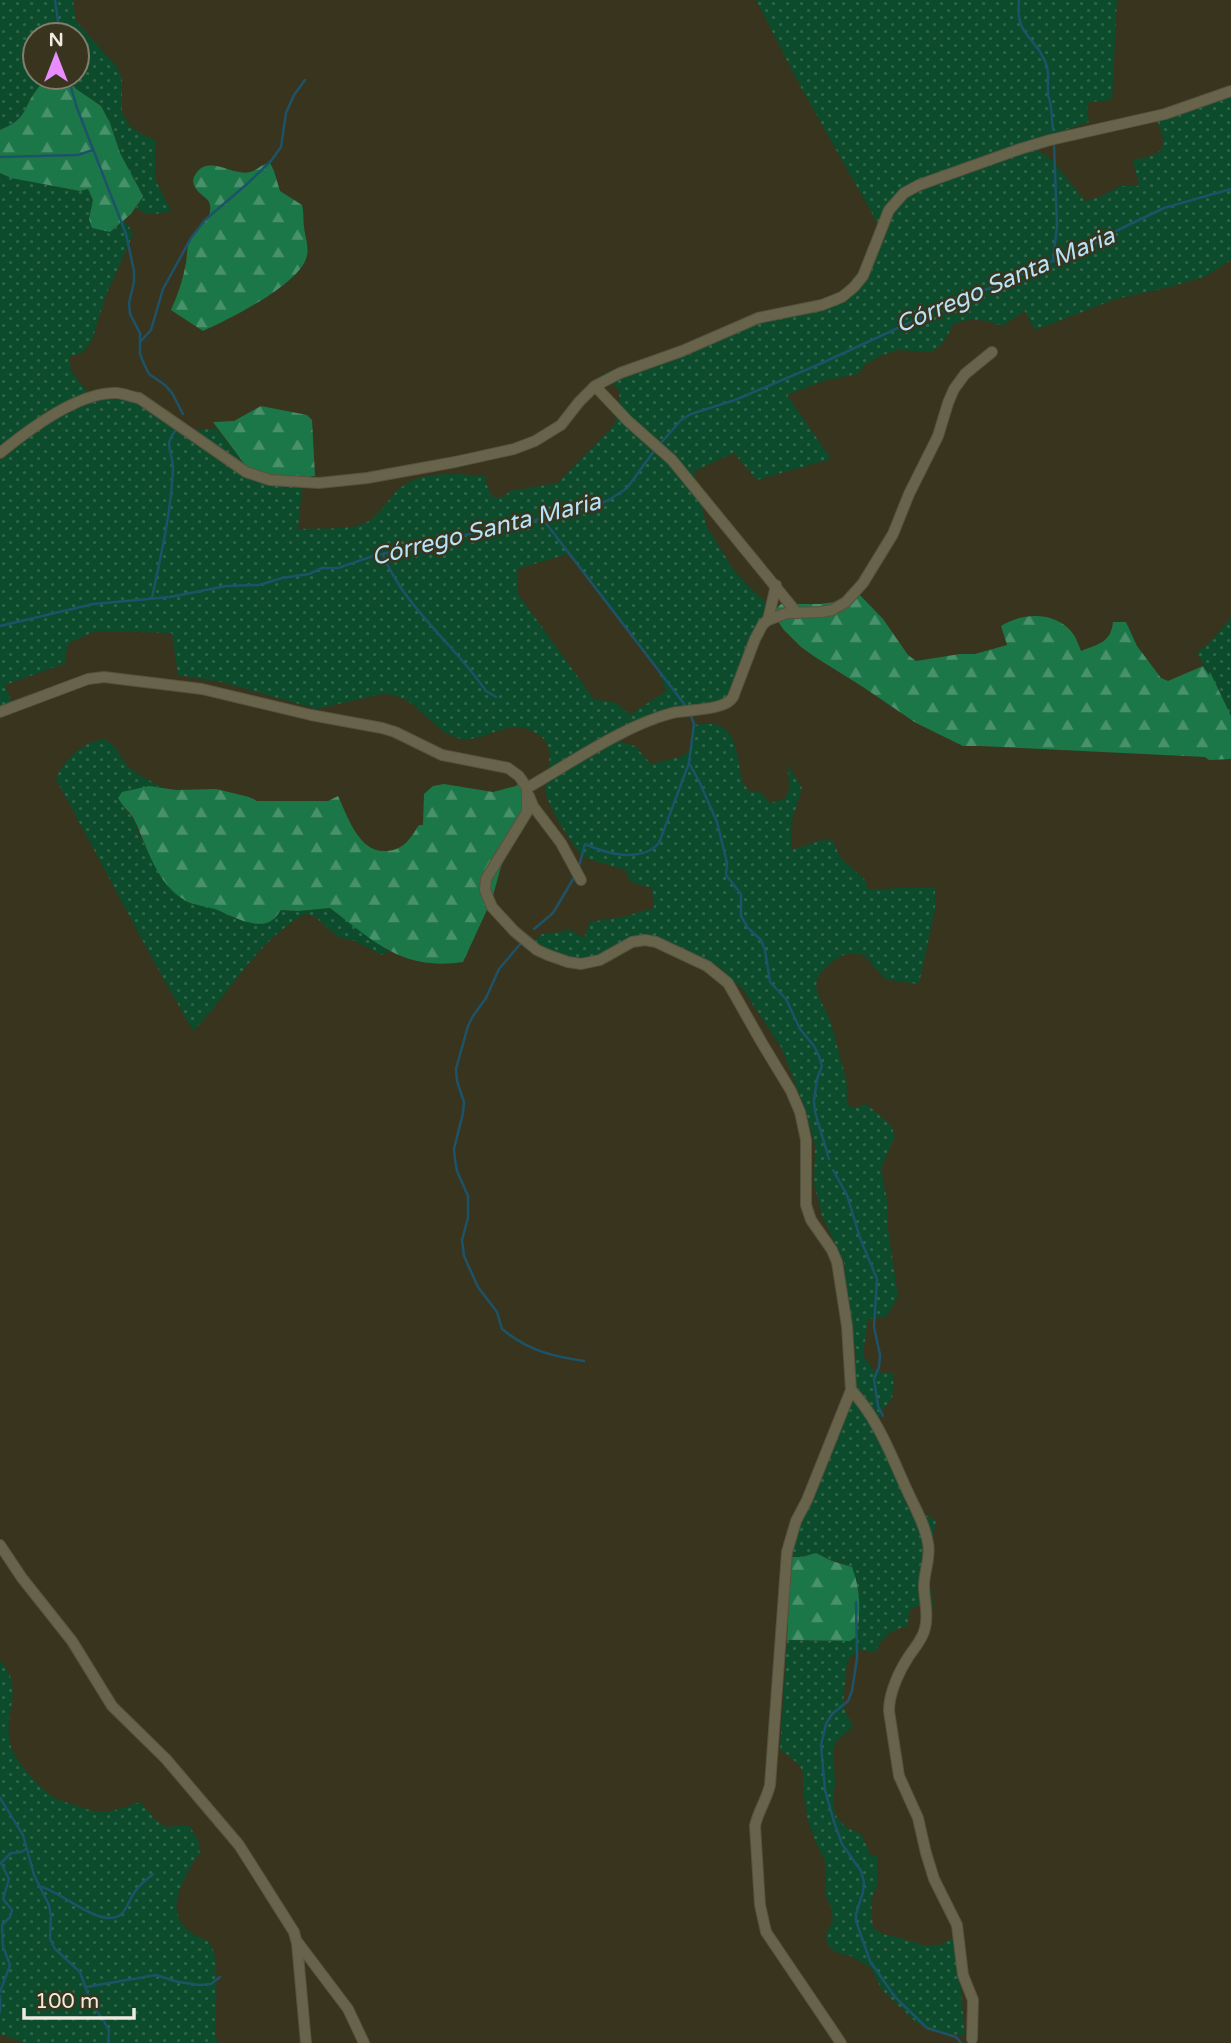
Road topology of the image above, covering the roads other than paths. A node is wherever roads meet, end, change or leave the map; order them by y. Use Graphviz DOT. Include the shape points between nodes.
graph roads {
  1 [pos="1231,91"];
  2 [pos="992,352"];
  3 [pos="596,386"];
  4 [pos="0,453"];
  5 [pos="775,585"];
  6 [pos="797,613"];
  7 [pos="768,620"];
  8 [pos="0,712"];
  9 [pos="527,789"];
  10 [pos="580,880"];
  11 [pos="851,1390"];
  12 [pos="0,1545"];
  13 [pos="296,1940"];
  14 [pos="972,2042"];
  15 [pos="306,2043"];
  16 [pos="364,2043"];
  17 [pos="841,2043"];
  1 -- 3 [label="street" via="1166,114 1020,149 919,185 889,210 863,276 842,297 758,318"];
  2 -- 6 [label="street" via="954,389 893,534 863,583 832,610"];
  3 -- 4 [label="street" via="561,425 535,441 491,455 342,481 286,482 257,477 139,398 120,393 63,409"];
  3 -- 5 [label="street" via="660,447"];
  5 -- 6 [label="street"];
  5 -- 7 [label="street"];
  6 -- 7 [label="street"];
  7 -- 9 [label="street" via="759,630 729,703 653,719"];
  8 -- 9 [label="street" via="100,677 202,689 388,730 442,755 508,768"];
  9 -- 10 [label="street"];
  9 -- 11 [label="street" via="526,816 486,878 486,896 498,915 537,950 568,962 594,962 645,940 714,971 728,983 791,1091 805,1129 808,1212 837,1262"];
  11 -- 14 [label="street" via="887,1447 928,1541 926,1627 899,1674 889,1711 899,1776 916,1812 934,1880 957,1926 962,1975 973,2000"];
  11 -- 17 [label="street" via="787,1552 770,1785 755,1826 766,1932"];
  12 -- 13 [label="street" via="72,1641 112,1706 166,1759 239,1845"];
  13 -- 15 [label="street"];
  13 -- 16 [label="street" via="348,2009"];
}
